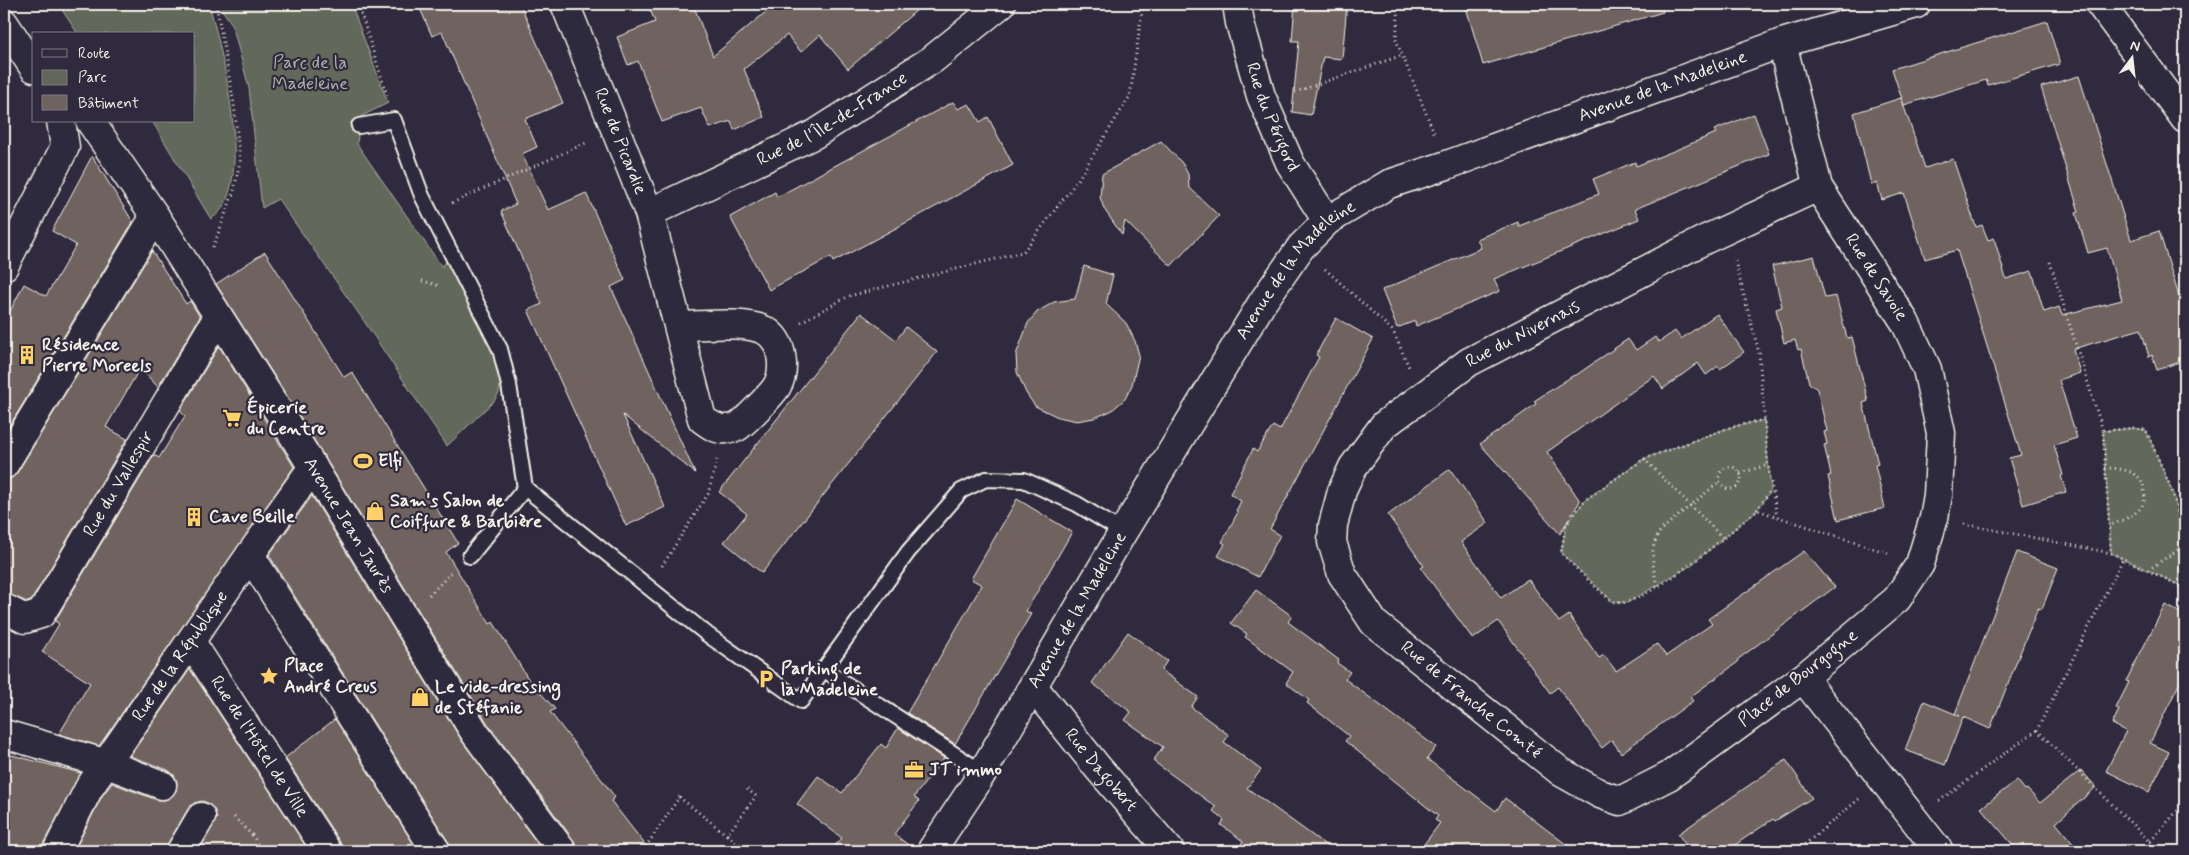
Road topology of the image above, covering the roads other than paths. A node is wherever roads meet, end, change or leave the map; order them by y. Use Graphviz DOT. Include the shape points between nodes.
graph roads {
  1 [pos="565,4"];
  2 [pos="1001,4"];
  3 [pos="1237,4"];
  4 [pos="1916,4"];
  5 [pos="2100,4"];
  6 [pos="4,23"];
  7 [pos="1782,43"];
  8 [pos="32,65"];
  9 [pos="2185,119"];
  10 [pos="62,122"];
  11 [pos="91,122"];
  12 [pos="359,126"];
  13 [pos="1818,187"];
  14 [pos="649,213"];
  15 [pos="155,216"];
  16 [pos="1327,222"];
  17 [pos="4,266"];
  18 [pos="218,317"];
  19 [pos="679,326"];
  20 [pos="497,397"];
  21 [pos="511,403"];
  22 [pos="4,465"];
  23 [pos="313,467"];
  24 [pos="525,488"];
  25 [pos="1934,518"];
  26 [pos="1123,532"];
  27 [pos="250,555"];
  28 [pos="470,556"];
  29 [pos="1342,574"];
  30 [pos="4,608"];
  31 [pos="191,642"];
  32 [pos="823,669"];
  33 [pos="1803,678"];
  34 [pos="1034,688"];
  35 [pos="4,734"];
  36 [pos="107,764"];
  37 [pos="979,778"];
  38 [pos="162,784"];
  39 [pos="1620,801"];
  40 [pos="201,817"];
  41 [pos="57,851"];
  42 [pos="181,851"];
  43 [pos="327,851"];
  44 [pos="436,851"];
  45 [pos="562,851"];
  46 [pos="930,851"];
  47 [pos="1170,851"];
  48 [pos="1939,851"];
  1 -- 14 [label="street, Rue de Picardie"];
  2 -- 14 [label="street, Rue de l'Île-de-France" via="933,59 815,134"];
  3 -- 16 [label="street, Rue du Périgord" via="1261,96 1290,163"];
  4 -- 7 [label="street, Avenue de la Madeleine"];
  5 -- 9 [label="street"];
  6 -- 8 [label="street"];
  7 -- 13 [label="street, Rue de Savoie"];
  7 -- 16 [label="street, Avenue de la Madeleine" via="1389,184"];
  10 -- 17 [label="street" via="65,147"];
  11 -- 15 [label="street, Avenue Jean Jaurès"];
  12 -- 21 [label="lane" via="394,120 428,209 500,349"];
  13 -- 25 [label="street, Rue de Savoie" via="1906,322 1927,369 1941,433"];
  13 -- 29 [label="street, Rue du Nivernais" via="1726,229 1469,362 1384,424 1353,467 1342,491 1332,542"];
  14 -- 19 [label="street, Rue de Picardie"];
  15 -- 18 [label="street, Avenue Jean Jaurès"];
  15 -- 22 [label="street"];
  16 -- 26 [label="street, Avenue de la Madeleine" via="1301,247 1262,303"];
  18 -- 23 [label="street, Avenue Jean Jaurès"];
  18 -- 30 [label="street, Rue du Vallespir" via="41,614 25,619"];
  19 -- 19 [label="street, Rue de Picardie" via="702,419 714,428 736,427 777,386 783,368 774,337 749,326"];
  20 -- 21 [label="lane"];
  21 -- 24 [label="lane"];
  23 -- 27 [label="street, Rue de la République"];
  23 -- 45 [label="street, Avenue Jean Jaurès" via="475,733"];
  24 -- 28 [label="lane"];
  24 -- 32 [label="lane" via="647,588 801,701"];
  25 -- 33 [label="street, Place de Bourgogne" via="1920,564 1897,598"];
  26 -- 32 [label="lane" via="1077,504 1024,480 986,479 961,491 908,552"];
  26 -- 34 [label="street, Avenue de la Madeleine"];
  27 -- 31 [label="street, Rue de la République"];
  27 -- 44 [label="street"];
  29 -- 39 [label="street, Rue de Franche Comté" via="1374,623 1562,772 1600,794"];
  31 -- 36 [label="street, Rue de la République"];
  31 -- 43 [label="street, Rue de l'Hôtel de Ville"];
  32 -- 37 [label="lane"];
  33 -- 39 [label="street, Place de Bourgogne" via="1669,776"];
  33 -- 48 [label="street"];
  34 -- 37 [label="street, Avenue de la Madeleine"];
  34 -- 47 [label="street, Rue Dagobert"];
  35 -- 36 [label="street"];
  36 -- 38 [label="street"];
  36 -- 41 [label="street, Rue de la République" via="89,788"];
  37 -- 46 [label="street, Avenue de la Madeleine"];
  40 -- 42 [label="street"];
}
